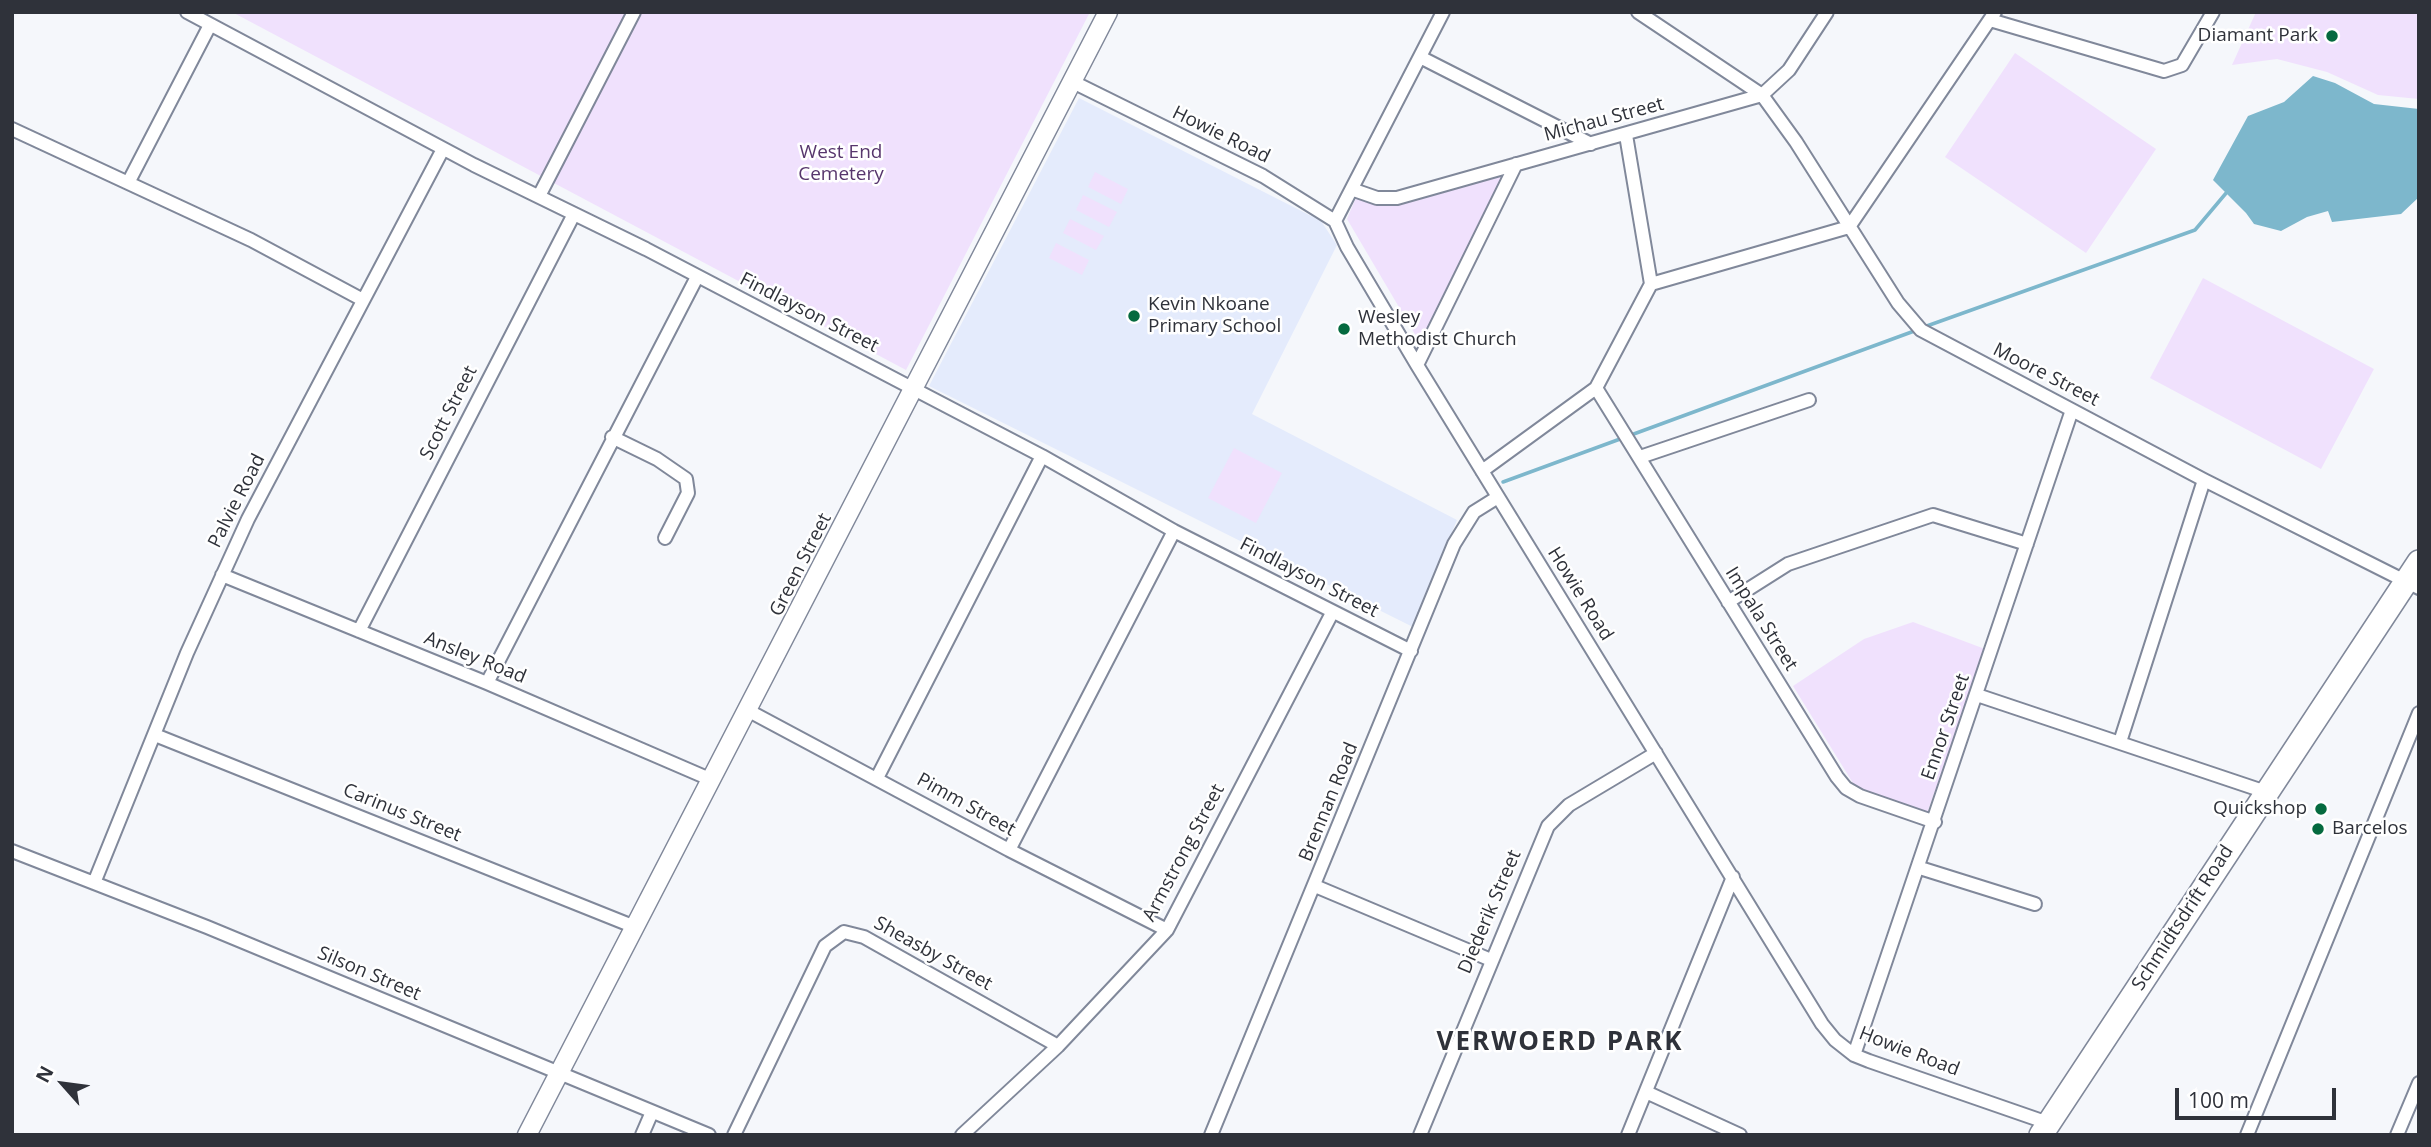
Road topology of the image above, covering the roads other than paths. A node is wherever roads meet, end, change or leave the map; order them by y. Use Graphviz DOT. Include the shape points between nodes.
graph roads {
  1 [pos="187,12"];
  2 [pos="634,12"];
  3 [pos="1108,12"];
  4 [pos="1443,12"];
  5 [pos="1638,12"];
  6 [pos="1827,12"];
  7 [pos="2213,12"];
  8 [pos="1993,16"];
  9 [pos="210,25"];
  10 [pos="1420,57"];
  11 [pos="1073,82"];
  12 [pos="1762,95"];
  13 [pos="12,129"];
  14 [pos="1626,135"];
  15 [pos="1591,144"];
  16 [pos="443,149"];
  17 [pos="1516,164"];
  18 [pos="128,183"];
  19 [pos="1354,190"];
  20 [pos="539,196"];
  21 [pos="574,214"];
  22 [pos="1335,222"];
  23 [pos="1849,227"];
  24 [pos="697,277"];
  25 [pos="1651,284"];
  26 [pos="363,300"];
  27 [pos="1417,365"];
  28 [pos="1596,388"];
  29 [pos="915,389"];
  30 [pos="1809,400"];
  31 [pos="2072,411"];
  32 [pos="612,437"];
  33 [pos="1042,456"];
  34 [pos="1640,457"];
  35 [pos="1482,471"];
  36 [pos="2204,480"];
  37 [pos="1498,497"];
  38 [pos="1174,531"];
  39 [pos="665,538"];
  40 [pos="2027,544"];
  41 [pos="2419,562"];
  42 [pos="222,575"];
  43 [pos="2412,585"];
  44 [pos="1728,602"];
  45 [pos="1332,612"];
  46 [pos="359,631"];
  47 [pos="1411,651"];
  48 [pos="487,683"];
  49 [pos="1977,695"];
  50 [pos="749,711"];
  51 [pos="2419,713"];
  52 [pos="155,735"];
  53 [pos="2120,742"];
  54 [pos="1656,753"];
  55 [pos="877,778"];
  56 [pos="712,780"];
  57 [pos="2266,792"];
  58 [pos="1935,821"];
  59 [pos="1009,850"];
  60 [pos="12,851"];
  61 [pos="1920,868"];
  62 [pos="1734,877"];
  63 [pos="94,883"];
  64 [pos="1315,886"];
  65 [pos="2035,904"];
  66 [pos="635,927"];
  67 [pos="1167,930"];
  68 [pos="1491,960"];
  69 [pos="1058,1046"];
  70 [pos="1854,1055"];
  71 [pos="560,1073"];
  72 [pos="2419,1083"];
  73 [pos="1646,1092"];
  74 [pos="652,1112"];
  75 [pos="2045,1129"];
  76 [pos="527,1135"];
  77 [pos="642,1135"];
  78 [pos="709,1135"];
  79 [pos="734,1135"];
  80 [pos="962,1135"];
  81 [pos="1211,1135"];
  82 [pos="1420,1135"];
  83 [pos="1628,1135"];
  84 [pos="1740,1135"];
  85 [pos="2247,1135"];
  86 [pos="2397,1135"];
  1 -- 9 [label="street, Findlayson Street"];
  2 -- 20 [label="street"];
  3 -- 11 [label="street, Green Street"];
  4 -- 10 [label="street"];
  5 -- 12 [label="street"];
  6 -- 12 [label="street, Michau Street" via="1788,70"];
  7 -- 8 [label="street" via="2182,65 2164,71"];
  8 -- 23 [label="street"];
  9 -- 16 [label="street, Findlayson Street"];
  9 -- 18 [label="street"];
  10 -- 15 [label="street"];
  10 -- 19 [label="street"];
  11 -- 22 [label="street, Howie Road" via="1262,176"];
  11 -- 29 [label="street, Green Street"];
  12 -- 14 [label="street, Michau Street"];
  12 -- 23 [label="street, Moore Street"];
  13 -- 18 [label="street"];
  14 -- 15 [label="street, Michau Street"];
  14 -- 25 [label="street"];
  15 -- 17 [label="street, Michau Street"];
  16 -- 20 [label="street, Findlayson Street"];
  16 -- 26 [label="street, Palvie Road"];
  17 -- 19 [label="street, Michau Street" via="1397,198 1377,198"];
  17 -- 27 [label="street"];
  18 -- 26 [label="street" via="251,240"];
  19 -- 22 [label="street"];
  20 -- 21 [label="street, Findlayson Street"];
  21 -- 24 [label="street, Findlayson Street"];
  21 -- 46 [label="street, Scott Street"];
  22 -- 27 [label="street, Howie Road"];
  23 -- 25 [label="street"];
  23 -- 31 [label="street, Moore Street" via="1921,330"];
  24 -- 29 [label="street, Findlayson Street"];
  24 -- 32 [label="street"];
  25 -- 28 [label="street"];
  26 -- 42 [label="street, Palvie Road"];
  27 -- 35 [label="street, Howie Road"];
  28 -- 34 [label="street, Impala Street"];
  28 -- 35 [label="street"];
  29 -- 33 [label="street, Findlayson Street"];
  29 -- 50 [label="street, Green Street"];
  30 -- 34 [label="street"];
  31 -- 36 [label="street, Moore Street"];
  31 -- 40 [label="street, Ennor Street"];
  32 -- 39 [label="street" via="686,479 688,493"];
  32 -- 48 [label="street"];
  33 -- 38 [label="street, Findlayson Street"];
  33 -- 55 [label="street"];
  34 -- 44 [label="street, Impala Street"];
  35 -- 37 [label="street, Howie Road"];
  36 -- 43 [label="street, Moore Street"];
  36 -- 53 [label="street"];
  37 -- 47 [label="street, Brennan Road" via="1475,512 1454,544"];
  37 -- 54 [label="street, Howie Road"];
  38 -- 45 [label="street, Findlayson Street"];
  38 -- 59 [label="street"];
  40 -- 44 [label="street" via="1933,515 1788,564"];
  40 -- 49 [label="street, Ennor Street"];
  41 -- 43 [label="highway, Schmidtsdrift Road"];
  42 -- 46 [label="street, Ansley Road"];
  42 -- 52 [label="street, Palvie Road"];
  43 -- 57 [label="highway, Schmidtsdrift Road"];
  44 -- 58 [label="street, Impala Street" via="1846,788"];
  45 -- 47 [label="street, Findlayson Street"];
  45 -- 67 [label="street, Armstrong Street"];
  46 -- 48 [label="street, Ansley Road"];
  47 -- 64 [label="street, Brennan Road"];
  48 -- 56 [label="street, Ansley Road"];
  49 -- 53 [label="street"];
  49 -- 58 [label="street, Ennor Street"];
  50 -- 55 [label="street, Pimm Street"];
  50 -- 56 [label="street, Green Street"];
  51 -- 85 [label="street"];
  52 -- 63 [label="street, Palvie Road"];
  52 -- 66 [label="street, Carinus Street"];
  53 -- 57 [label="street"];
  54 -- 62 [label="street, Howie Road"];
  54 -- 68 [label="street, Diederik Street" via="1554,818"];
  55 -- 59 [label="street, Pimm Street"];
  56 -- 66 [label="street, Green Street"];
  57 -- 75 [label="highway, Schmidtsdrift Road"];
  58 -- 61 [label="street, Ennor Street"];
  59 -- 67 [label="street, Pimm Street"];
  60 -- 63 [label="street, Silson Street"];
  61 -- 65 [label="street"];
  61 -- 70 [label="street, Ennor Street"];
  62 -- 70 [label="street, Howie Road" via="1822,1024"];
  62 -- 73 [label="street"];
  63 -- 71 [label="street, Silson Street"];
  64 -- 68 [label="street"];
  64 -- 81 [label="street, Brennan Road"];
  66 -- 71 [label="street, Green Street"];
  67 -- 69 [label="street, Armstrong Street"];
  68 -- 82 [label="street, Diederik Street"];
  69 -- 79 [label="street, Sheasby Street" via="864,937 844,932 825,946"];
  69 -- 80 [label="street, Armstrong Street"];
  70 -- 75 [label="street, Howie Road"];
  71 -- 74 [label="street, Silson Street"];
  71 -- 76 [label="street, Green Street"];
  72 -- 86 [label="street"];
  73 -- 83 [label="street"];
  73 -- 84 [label="street"];
  74 -- 77 [label="street"];
  74 -- 78 [label="street, Silson Street"];
}
